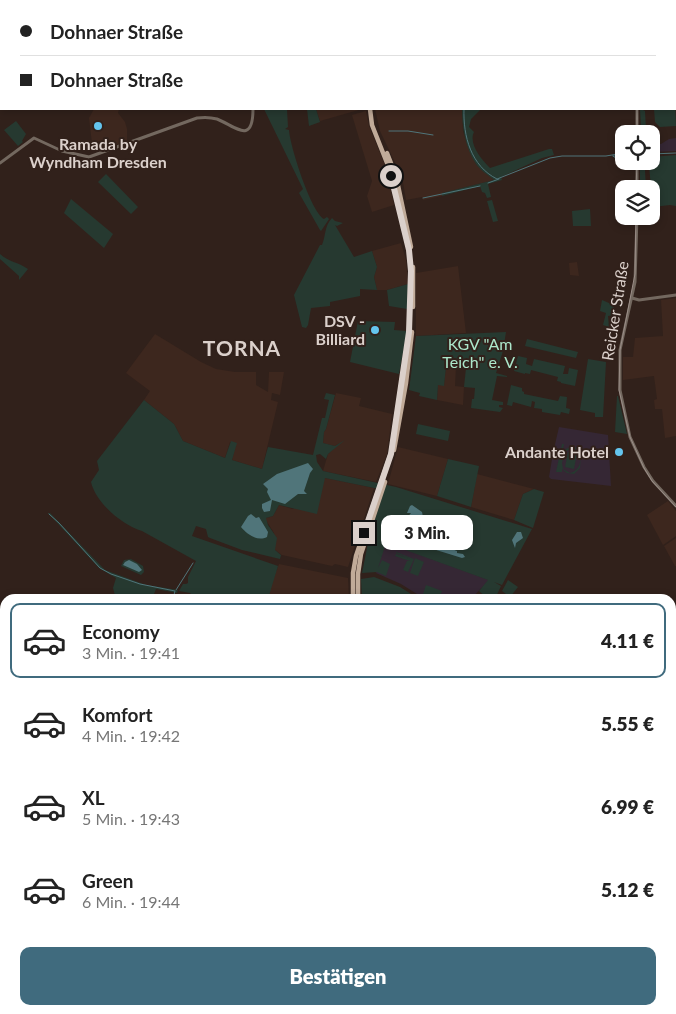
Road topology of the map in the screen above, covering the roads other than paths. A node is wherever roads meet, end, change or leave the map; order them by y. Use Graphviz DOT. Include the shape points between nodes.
graph roads {
  1 [pos="253,110"];
  2 [pos="371,110"];
  3 [pos="371,110"];
  4 [pos="637,110"];
  5 [pos="637,125"];
  6 [pos="0,163"];
  7 [pos="637,225"];
  8 [pos="676,295"];
  9 [pos="632,298"];
  10 [pos="676,506"];
  11 [pos="353,594"];
  12 [pos="358,594"];
  1 -- 6 [label="street" via="252,123 244,130 236,130 214,118 197,118 89,157 62,152 34,138"];
  2 -- 11 [label="main road" via="372,125 389,168 409,250 409,332 391,454 356,556"];
  3 -- 12 [label="main road" via="396,176 410,239 414,279 412,342 395,446 361,554"];
  4 -- 5 [label="street"];
  7 -- 9 [label="street, Reicker Straße"];
  8 -- 9 [label="street"];
  9 -- 10 [label="street, Reicker Straße" via="620,350 620,390 632,440 648,474"];
}
